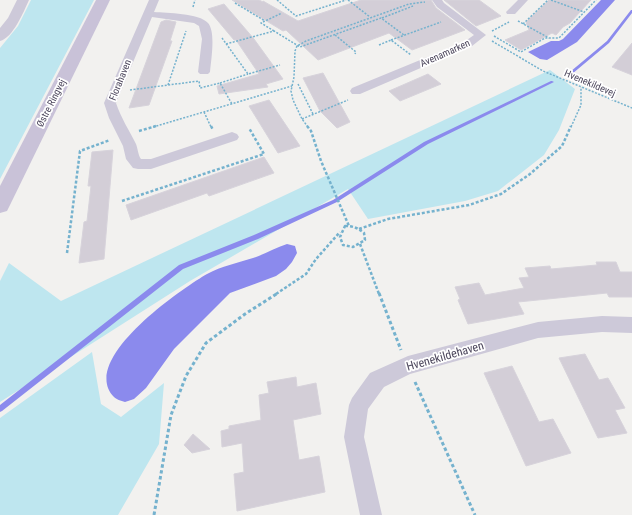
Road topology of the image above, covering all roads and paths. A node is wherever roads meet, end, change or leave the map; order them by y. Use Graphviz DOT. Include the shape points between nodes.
graph roads {
  1 [pos="24,0"];
  2 [pos="103,0"];
  3 [pos="154,0"];
  4 [pos="277,0"];
  5 [pos="347,0"];
  6 [pos="523,0"];
  7 [pos="548,0"];
  8 [pos="551,0"];
  9 [pos="596,0"];
  10 [pos="433,1"];
  11 [pos="235,3"];
  12 [pos="413,6"];
  13 [pos="511,12"];
  14 [pos="585,12"];
  15 [pos="282,13"];
  16 [pos="149,14"];
  17 [pos="371,18"];
  18 [pos="381,18"];
  19 [pos="447,19"];
  20 [pos="265,21"];
  21 [pos="523,24"];
  22 [pos="186,29"];
  23 [pos="274,31"];
  24 [pos="218,32"];
  25 [pos="335,35"];
  26 [pos="404,35"];
  27 [pos="481,35"];
  28 [pos="0,37"];
  29 [pos="550,38"];
  30 [pos="391,40"];
  31 [pos="226,44"];
  32 [pos="379,45"];
  33 [pos="297,46"];
  34 [pos="354,54"];
  35 [pos="416,58"];
  36 [pos="280,65"];
  37 [pos="204,72"];
  38 [pos="248,74"];
  39 [pos="131,83"];
  40 [pos="220,83"];
  41 [pos="298,84"];
  42 [pos="168,85"];
  43 [pos="292,86"];
  44 [pos="581,87"];
  45 [pos="356,91"];
  46 [pos="232,104"];
  47 [pos="632,108"];
  48 [pos="204,112"];
  49 [pos="313,114"];
  50 [pos="302,119"];
  51 [pos="249,128"];
  52 [pos="137,132"];
  53 [pos="124,134"];
  54 [pos="232,137"];
  55 [pos="218,141"];
  56 [pos="122,201"];
  57 [pos="0,205"];
  58 [pos="350,226"];
  59 [pos="358,229"];
  60 [pos="340,232"];
  61 [pos="67,253"];
  62 [pos="632,324"];
  63 [pos="154,515"];
  64 [pos="371,515"];
  1 -- 28 [label="street"];
  2 -- 57 [label="main road, Østre Ringvej"];
  3 -- 16 [label="street, Florahaven"];
  4 -- 5 [label="path" via="296,16"];
  5 -- 17 [label="path"];
  6 -- 13 [label="street"];
  7 -- 21 [label="path"];
  8 -- 14 [label="path"];
  9 -- 14 [label="path"];
  10 -- 17 [label="path" via="410,4"];
  10 -- 27 [label="street, Avenamarken"];
  11 -- 20 [label="path"];
  12 -- 18 [label="path"];
  14 -- 29 [label="path" via="559,38"];
  15 -- 20 [label="path"];
  16 -- 37 [label="street" via="197,20 204,25 207,39"];
  16 -- 53 [label="street, Florahaven" via="110,103"];
  17 -- 33 [label="path"];
  18 -- 25 [label="path"];
  18 -- 26 [label="path"];
  19 -- 26 [label="path"];
  20 -- 23 [label="path" via="262,23"];
  21 -- 29 [label="path"];
  21 -- 29 [label="path" via="515,20 488,33 521,52 545,38"];
  22 -- 42 [label="path"];
  23 -- 31 [label="path"];
  23 -- 33 [label="path"];
  24 -- 31 [label="path"];
  25 -- 33 [label="path"];
  25 -- 34 [label="path" via="356,52"];
  26 -- 30 [label="path"];
  27 -- 44 [label="path, Hvenekildevej" via="543,71"];
  27 -- 45 [label="street, Avenamarken" via="468,44"];
  30 -- 32 [label="path"];
  30 -- 35 [label="path"];
  31 -- 38 [label="path"];
  33 -- 43 [label="path"];
  36 -- 38 [label="path"];
  38 -- 40 [label="path"];
  39 -- 42 [label="path" via="128,90"];
  40 -- 42 [label="path" via="200,88 199,81"];
  40 -- 46 [label="path"];
  41 -- 49 [label="path"];
  43 -- 46 [label="path"];
  43 -- 50 [label="path" via="293,100"];
  44 -- 47 [label="path, Hvenekildevej"];
  44 -- 59 [label="path" via="581,105 562,146 530,174 501,194 469,204 388,219"];
  45 -- 49 [label="path" via="353,97"];
  46 -- 48 [label="path"];
  48 -- 52 [label="path"];
  48 -- 55 [label="path"];
  49 -- 50 [label="path"];
  50 -- 58 [label="path" via="311,131"];
  51 -- 56 [label="path" via="264,154"];
  53 -- 55 [label="street, Florahaven" via="133,159 138,164 150,164"];
  53 -- 61 [label="path" via="80,151"];
  54 -- 55 [label="street, Florahaven"];
  58 -- 59 [label="path"];
  58 -- 60 [label="path" via="345,226"];
  59 -- 60 [label="path" via="364,234 365,240 355,247 342,244"];
  60 -- 63 [label="path" via="306,274 206,343 186,376 171,415"];
  62 -- 64 [label="street, Hvenekildehaven" via="538,330 408,365 377,380 359,405 354,437"];
}
